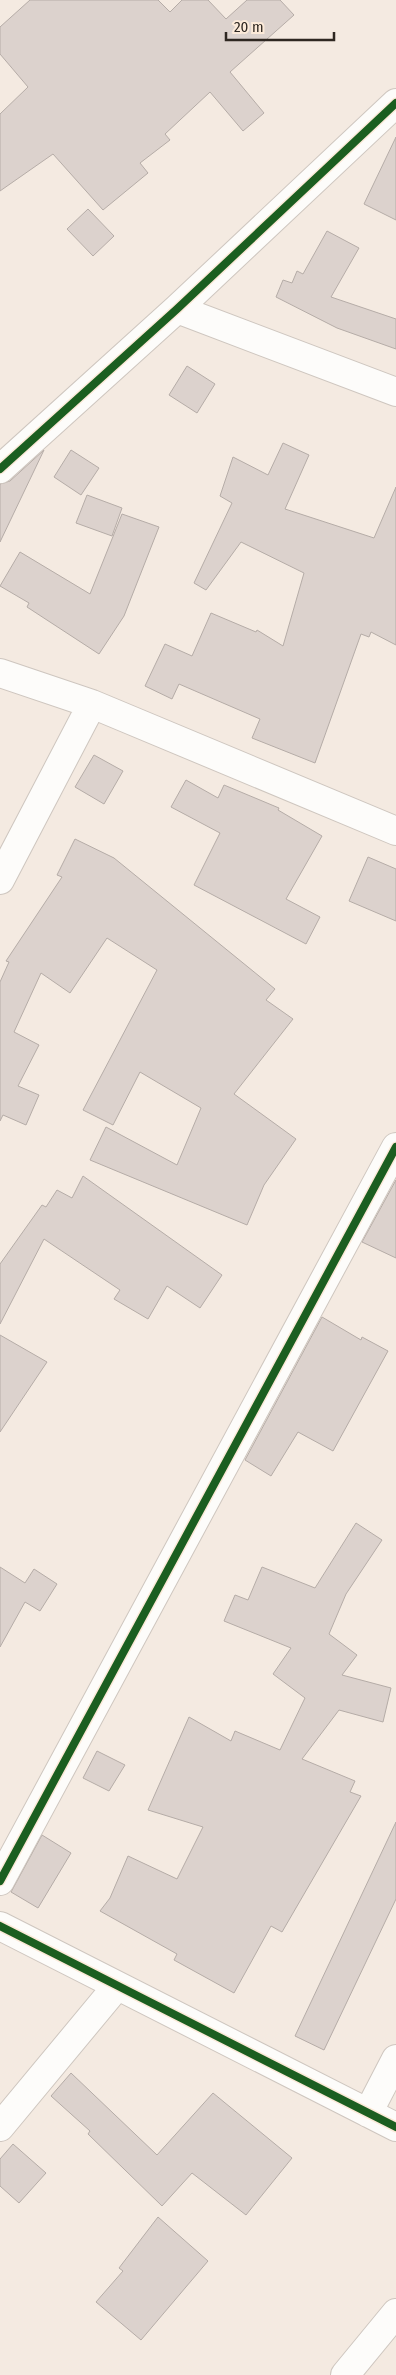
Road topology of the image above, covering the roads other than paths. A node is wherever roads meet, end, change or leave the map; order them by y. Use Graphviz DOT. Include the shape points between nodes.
graph roads {
  1 [pos="396,103"];
  2 [pos="177,309"];
  3 [pos="396,392"];
  4 [pos="0,468"];
  5 [pos="0,672"];
  6 [pos="92,704"];
  7 [pos="396,831"];
  8 [pos="0,880"];
  9 [pos="396,1147"];
  10 [pos="0,1881"];
  11 [pos="0,1926"];
  12 [pos="117,1986"];
  13 [pos="396,2059"];
  14 [pos="368,2113"];
  15 [pos="0,2127"];
  16 [pos="396,2127"];
  17 [pos="396,2313"];
  18 [pos="345,2375"];
  1 -- 2 [label="street"];
  2 -- 3 [label="street"];
  2 -- 4 [label="street"];
  5 -- 6 [label="street"];
  6 -- 7 [label="street"];
  6 -- 8 [label="street"];
  9 -- 10 [label="street"];
  11 -- 12 [label="street"];
  12 -- 14 [label="street"];
  12 -- 15 [label="street"];
  13 -- 14 [label="street"];
  14 -- 16 [label="street"];
  17 -- 18 [label="street"];
}
